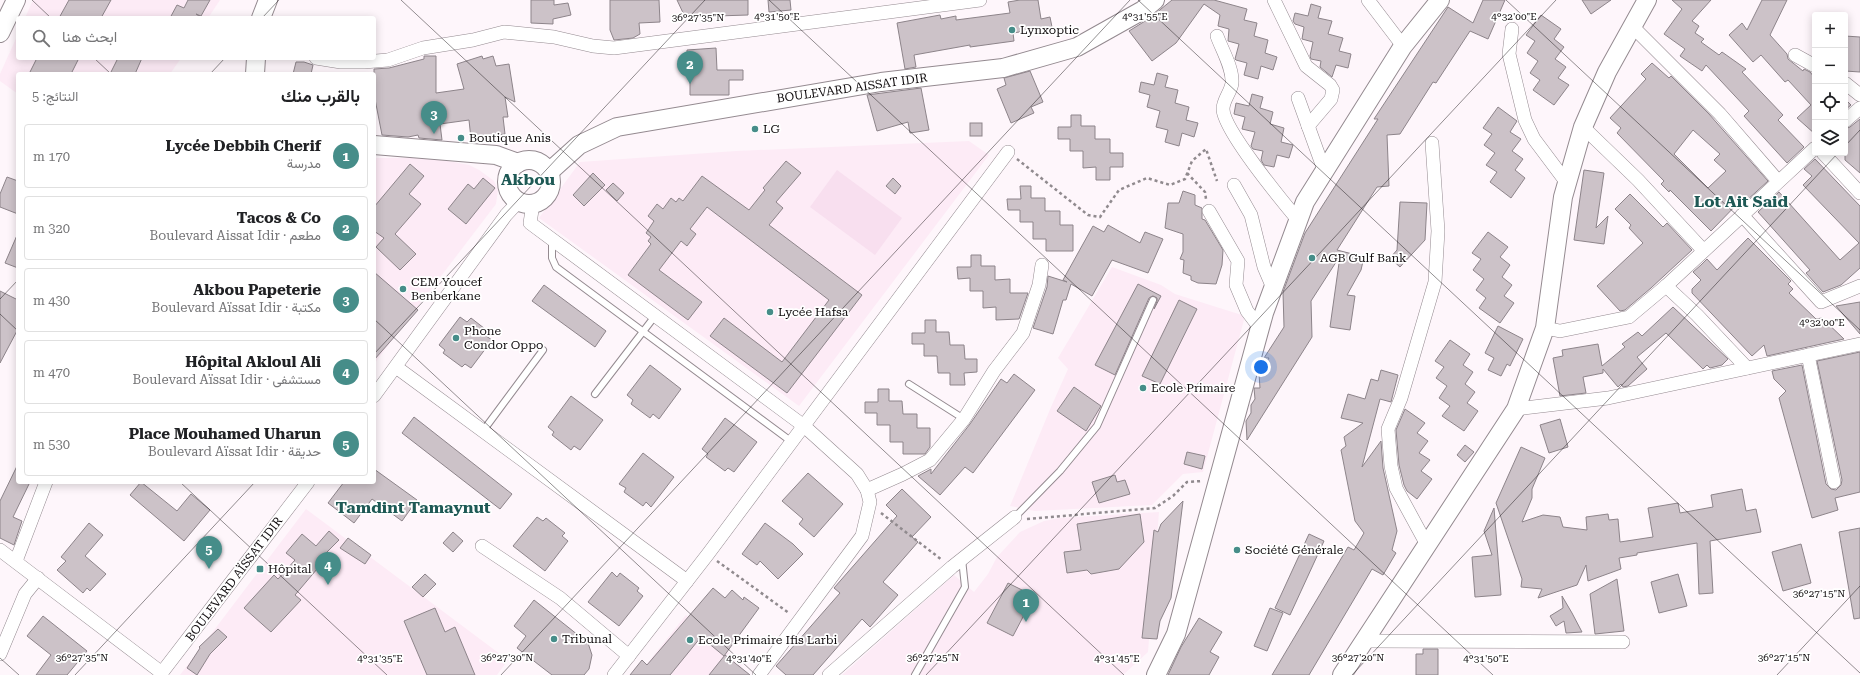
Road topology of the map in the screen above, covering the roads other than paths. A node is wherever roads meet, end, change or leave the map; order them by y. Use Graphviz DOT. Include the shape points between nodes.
graph roads {
  1 [pos="16,0"];
  2 [pos="268,0"];
  3 [pos="980,0"];
  4 [pos="1155,0"];
  5 [pos="1274,0"];
  6 [pos="1368,0"];
  7 [pos="1440,0"];
  8 [pos="1647,0"];
  9 [pos="262,16"];
  10 [pos="1632,26"];
  11 [pos="1512,29"];
  12 [pos="0,33"];
  13 [pos="1217,36"];
  14 [pos="1403,46"];
  15 [pos="1795,55"];
  16 [pos="256,60"];
  17 [pos="332,60"];
  18 [pos="1812,64"];
  19 [pos="255,72"];
  20 [pos="1848,86"];
  21 [pos="1860,95"];
  22 [pos="1298,98"];
  23 [pos="1860,108"];
  24 [pos="1846,120"];
  25 [pos="1308,126"];
  26 [pos="1584,127"];
  27 [pos="1432,143"];
  28 [pos="376,145"];
  29 [pos="1812,151"];
  30 [pos="1008,152"];
  31 [pos="1826,156"];
  32 [pos="518,163"];
  33 [pos="1324,170"];
  34 [pos="549,172"];
  35 [pos="1778,181"];
  36 [pos="1568,182"];
  37 [pos="1234,185"];
  38 [pos="1860,193"];
  39 [pos="526,203"];
  40 [pos="1209,211"];
  41 [pos="1742,214"];
  42 [pos="1298,220"];
  43 [pos="552,240"];
  44 [pos="1703,250"];
  45 [pos="1042,265"];
  46 [pos="1666,286"];
  47 [pos="1860,286"];
  48 [pos="1274,288"];
  49 [pos="1153,300"];
  50 [pos="654,316"];
  51 [pos="1260,328"];
  52 [pos="1545,328"];
  53 [pos="642,332"];
  54 [pos="1860,344"];
  55 [pos="543,350"];
  56 [pos="1808,355"];
  57 [pos="396,367"];
  58 [pos="1747,368"];
  59 [pos="909,384"];
  60 [pos="376,393"];
  61 [pos="595,394"];
  62 [pos="1516,409"];
  63 [pos="964,419"];
  64 [pos="804,426"];
  65 [pos="483,431"];
  66 [pos="792,442"];
  67 [pos="1834,482"];
  68 [pos="45,484"];
  69 [pos="306,484"];
  70 [pos="868,490"];
  71 [pos="1015,517"];
  72 [pos="1427,545"];
  73 [pos="482,546"];
  74 [pos="0,550"];
  75 [pos="16,561"];
  76 [pos="957,563"];
  77 [pos="38,578"];
  78 [pos="687,581"];
  79 [pos="1366,641"];
  80 [pos="1623,642"];
  81 [pos="0,654"];
  82 [pos="629,656"];
  83 [pos="161,674"];
  84 [pos="614,675"];
  85 [pos="758,675"];
  86 [pos="829,675"];
  87 [pos="915,675"];
  88 [pos="1156,675"];
  89 [pos="1342,675"];
  1 -- 12 [label="street"];
  2 -- 9 [label="street"];
  3 -- 17 [label="street" via="614,48 554,37 504,32 423,48 388,60"];
  4 -- 34 [label="street, BOULEVARD AISSAT IDIR" via="1144,10 1077,47 1003,68 881,82 617,127 579,145"];
  5 -- 25 [label="street" via="1306,66 1333,90 1331,99"];
  6 -- 14 [label="street"];
  7 -- 14 [label="street"];
  8 -- 10 [label="street"];
  10 -- 26 [label="street" via="1607,72"];
  10 -- 35 [label="street" via="1720,114"];
  11 -- 36 [label="street" via="1509,54 1525,120 1534,139"];
  13 -- 42 [label="street" via="1230,69 1232,83 1223,109 1226,121 1260,174"];
  14 -- 33 [label="street"];
  15 -- 18 [label="street"];
  16 -- 19 [label="street"];
  20 -- 21 [label="street"];
  22 -- 25 [label="street"];
  23 -- 24 [label="street"];
  25 -- 33 [label="street"];
  26 -- 36 [label="street"];
  26 -- 44 [label="street"];
  27 -- 72 [label="street" via="1438,231 1435,282 1401,398 1388,429 1396,488"];
  28 -- 32 [label="street" via="496,155"];
  29 -- 35 [label="street"];
  30 -- 64 [label="street"];
  31 -- 38 [label="street"];
  32 -- 34 [label="street" via="531,160 542,164"];
  32 -- 39 [label="street" via="507,179 509,191"];
  33 -- 42 [label="street" via="1305,202"];
  34 -- 39 [label="street" via="550,191 545,198"];
  35 -- 41 [label="street"];
  36 -- 52 [label="street" via="1563,197"];
  37 -- 48 [label="street" via="1251,215 1264,267"];
  39 -- 43 [label="street" via="530,223"];
  39 -- 57 [label="street" via="506,215"];
  40 -- 51 [label="street" via="1238,261 1236,285 1246,311"];
  41 -- 44 [label="street"];
  41 -- 47 [label="street" via="1821,302"];
  42 -- 48 [label="street"];
  43 -- 50 [label="street"];
  43 -- 53 [label="lane" via="552,258 556,267"];
  44 -- 46 [label="street"];
  45 -- 63 [label="street" via="1039,284 1023,333 994,371"];
  46 -- 52 [label="street" via="1629,317 1560,331"];
  46 -- 58 [label="street"];
  48 -- 51 [label="street"];
  49 -- 71 [label="lane" via="1097,426 1060,471"];
  50 -- 53 [label="lane"];
  50 -- 64 [label="street"];
  51 -- 88 [label="street" via="1176,634"];
  52 -- 62 [label="street"];
  53 -- 61 [label="lane"];
  53 -- 66 [label="lane"];
  54 -- 56 [label="street"];
  55 -- 65 [label="lane"];
  56 -- 58 [label="street"];
  56 -- 67 [label="street"];
  57 -- 60 [label="street"];
  57 -- 65 [label="street"];
  58 -- 62 [label="street" via="1608,398"];
  59 -- 63 [label="lane"];
  62 -- 72 [label="street"];
  63 -- 70 [label="street" via="930,460"];
  64 -- 66 [label="street"];
  64 -- 70 [label="street" via="857,474"];
  65 -- 78 [label="street"];
  66 -- 78 [label="street"];
  68 -- 75 [label="street"];
  69 -- 83 [label="street, BOULEVARD AÏSSAT IDIR"];
  70 -- 85 [label="street" via="870,505 862,536"];
  71 -- 76 [label="street"];
  72 -- 79 [label="street"];
  73 -- 82 [label="street" via="560,598"];
  74 -- 75 [label="street"];
  75 -- 77 [label="street"];
  76 -- 86 [label="street"];
  76 -- 87 [label="lane" via="965,587"];
  77 -- 81 [label="street" via="26,594"];
  77 -- 83 [label="street"];
  78 -- 82 [label="street"];
  79 -- 80 [label="street"];
  79 -- 89 [label="street"];
  82 -- 84 [label="street"];
}
